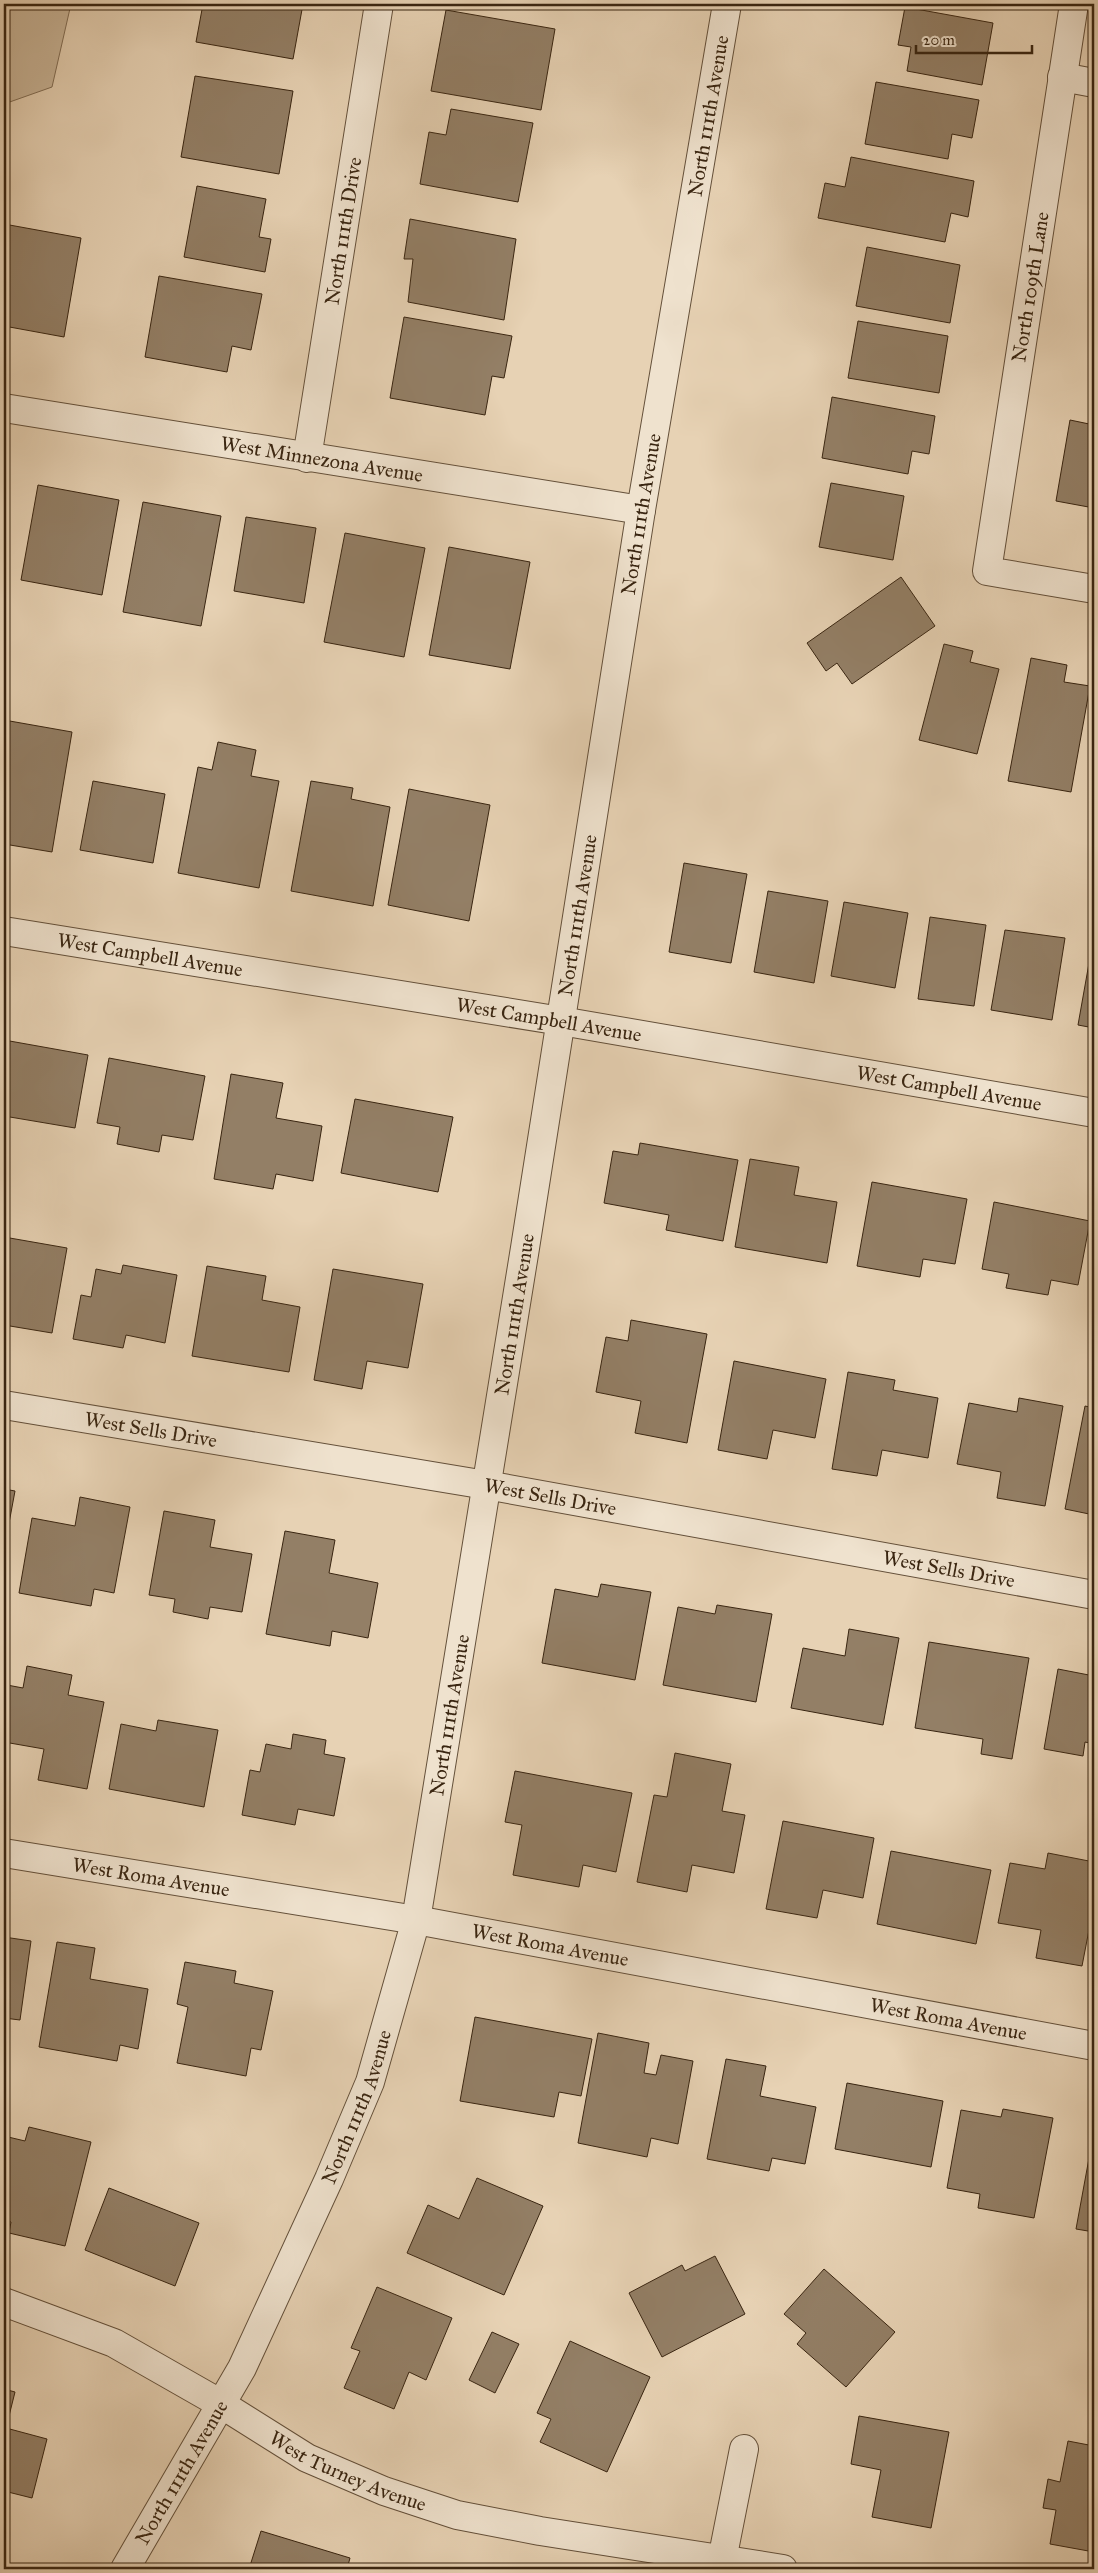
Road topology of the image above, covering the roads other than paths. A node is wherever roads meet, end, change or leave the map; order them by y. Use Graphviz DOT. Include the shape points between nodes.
graph roads {
  1 [pos="379,4"];
  2 [pos="727,4"];
  3 [pos="1074,4"];
  4 [pos="1062,77"];
  5 [pos="1094,82"];
  6 [pos="4,408"];
  7 [pos="307,458"];
  8 [pos="641,510"];
  9 [pos="1094,589"];
  10 [pos="4,931"];
  11 [pos="560,1021"];
  12 [pos="1094,1113"];
  13 [pos="4,1405"];
  14 [pos="486,1485"];
  15 [pos="1094,1595"];
  16 [pos="4,1853"];
  17 [pos="416,1920"];
  18 [pos="1094,2046"];
  19 [pos="4,2302"];
  20 [pos="221,2404"];
  21 [pos="744,2449"];
  22 [pos="722,2560"];
  23 [pos="125,2569"];
  24 [pos="783,2569"];
  1 -- 7 [label="street, North 111th Drive"];
  2 -- 8 [label="street, North 111th Avenue"];
  3 -- 4 [label="street, North 109th Lane"];
  4 -- 5 [label="street"];
  4 -- 9 [label="street, North 109th Lane" via="987,571"];
  6 -- 7 [label="street, West Minnezona Avenue"];
  7 -- 8 [label="street, West Minnezona Avenue"];
  8 -- 11 [label="street, North 111th Avenue"];
  10 -- 11 [label="street, West Campbell Avenue"];
  11 -- 12 [label="street, West Campbell Avenue"];
  11 -- 14 [label="street, North 111th Avenue"];
  13 -- 14 [label="street, West Sells Drive"];
  14 -- 15 [label="street, West Sells Drive"];
  14 -- 17 [label="street, North 111th Avenue"];
  16 -- 17 [label="street, West Roma Avenue"];
  17 -- 18 [label="street, West Roma Avenue"];
  17 -- 20 [label="street, North 111th Avenue" via="370,2082 242,2368"];
  19 -- 20 [label="street, West Turney Avenue" via="114,2343"];
  20 -- 22 [label="street, West Turney Avenue" via="307,2458 384,2491 457,2514 540,2531"];
  20 -- 23 [label="street, North 111th Avenue"];
  21 -- 22 [label="street"];
  22 -- 24 [label="street, West Turney Avenue"];
}
